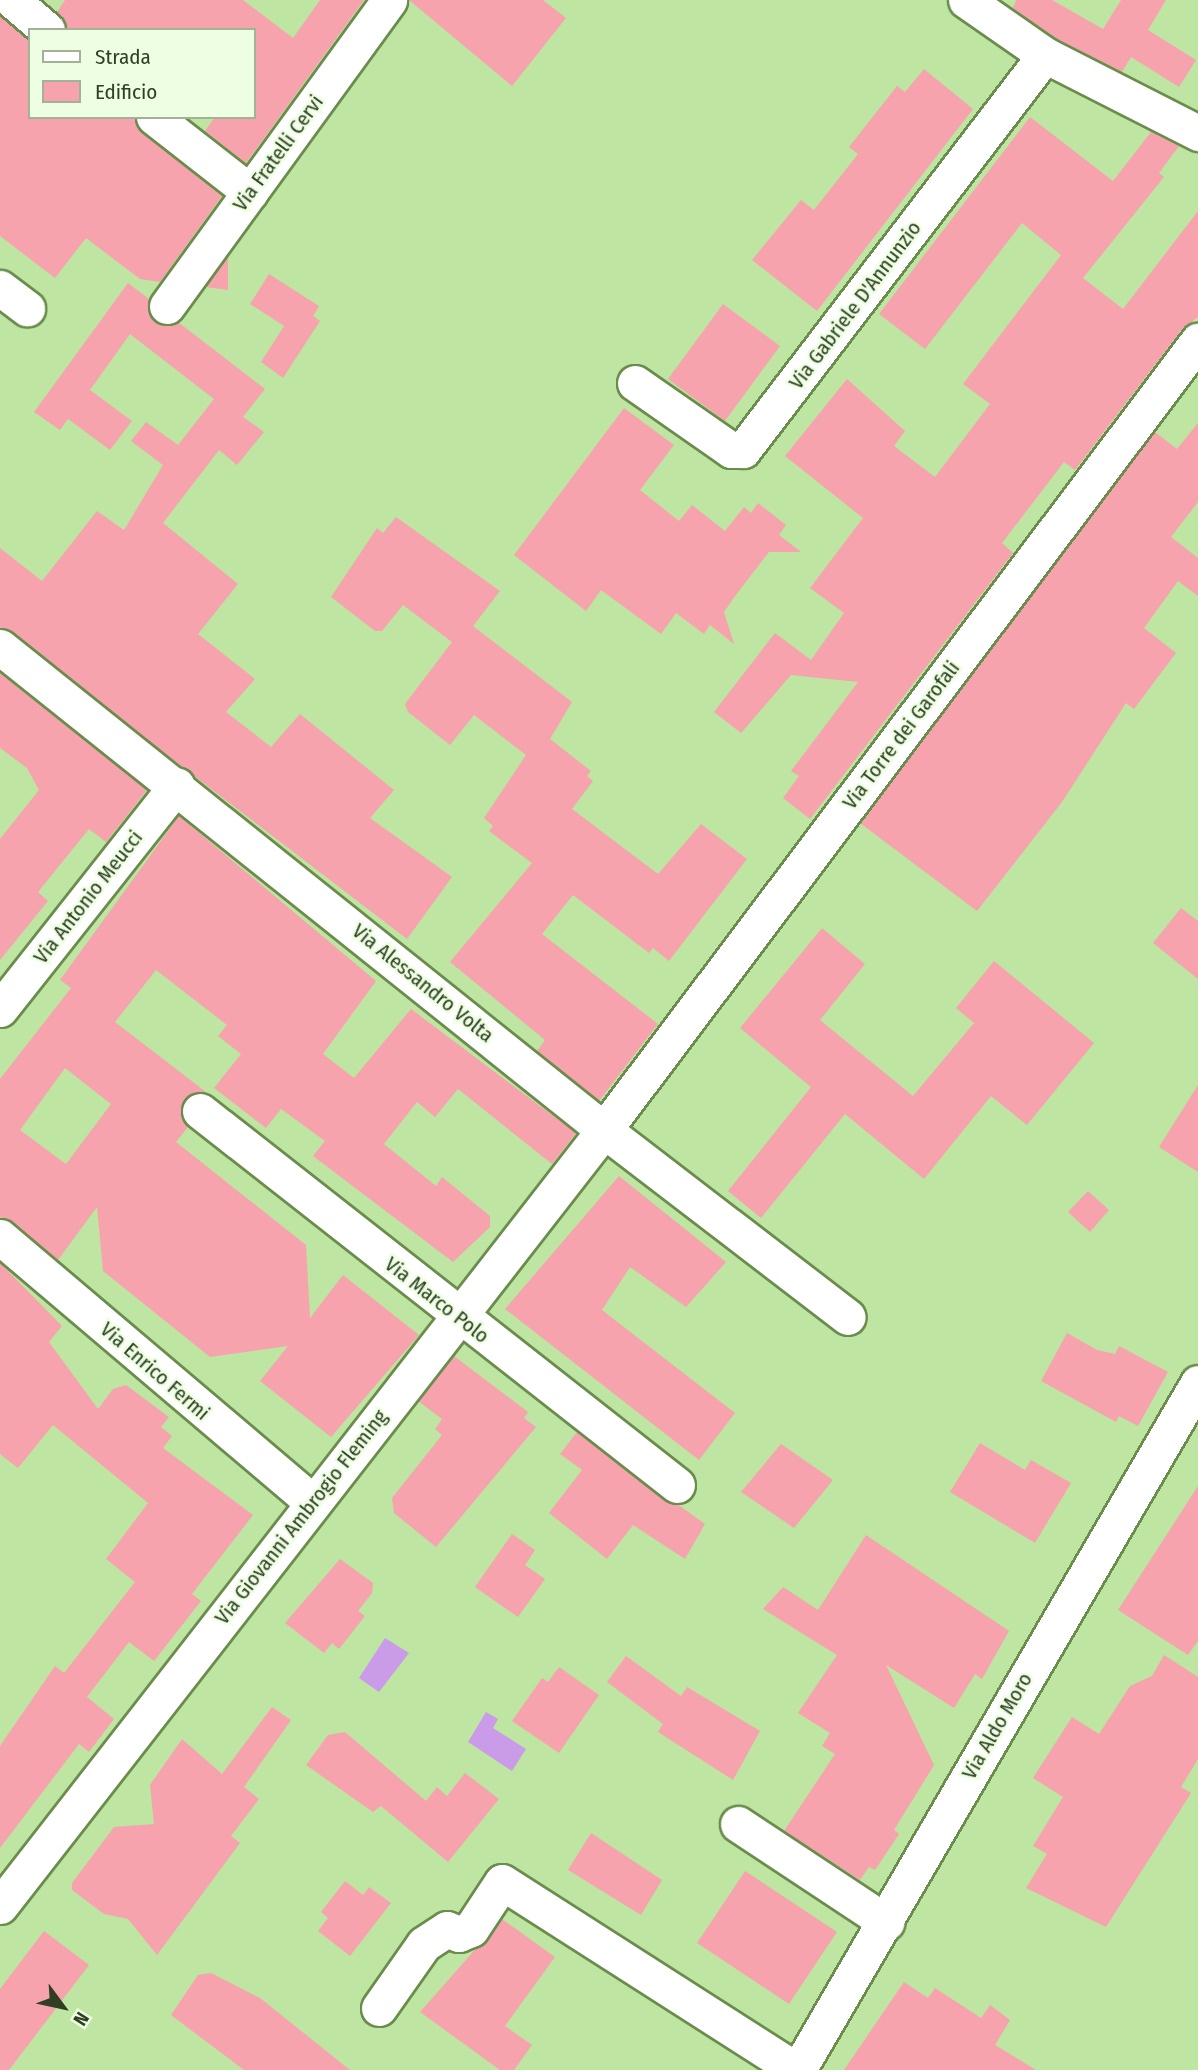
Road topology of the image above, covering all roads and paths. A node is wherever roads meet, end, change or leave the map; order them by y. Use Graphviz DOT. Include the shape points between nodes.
graph roads {
  1 [pos="389,0"];
  2 [pos="966,0"];
  3 [pos="1045,55"];
  4 [pos="158,119"];
  5 [pos="1198,133"];
  6 [pos="250,192"];
  7 [pos="167,306"];
  8 [pos="1198,341"];
  9 [pos="635,383"];
  10 [pos="0,647"];
  11 [pos="177,785"];
  12 [pos="0,1009"];
  13 [pos="200,1111"];
  14 [pos="604,1130"];
  15 [pos="0,1237"];
  16 [pos="457,1317"];
  17 [pos="848,1317"];
  18 [pos="1198,1383"];
  19 [pos="677,1485"];
  20 [pos="312,1502"];
  21 [pos="738,1824"];
  22 [pos="0,1906"];
  23 [pos="886,1922"];
  24 [pos="379,2008"];
  25 [pos="797,2070"];
  1 -- 6 [label="street, Via Fratelli Cervi"];
  2 -- 3 [label="street"];
  3 -- 5 [label="street"];
  3 -- 9 [label="street, Via Gabriele D'Annunzio" via="743,450 731,450"];
  4 -- 6 [label="street"];
  6 -- 7 [label="street, Via Fratelli Cervi"];
  8 -- 14 [label="street, Via Torre dei Garofali"];
  10 -- 11 [label="street, Via Alessandro Volta"];
  11 -- 12 [label="street, Via Antonio Meucci"];
  11 -- 14 [label="street, Via Alessandro Volta"];
  13 -- 16 [label="street, Via Marco Polo"];
  14 -- 16 [label="street, Via Giovanni Ambrogio Fleming"];
  14 -- 17 [label="street, Via Alessandro Volta"];
  15 -- 20 [label="street, Via Enrico Fermi"];
  16 -- 19 [label="street, Via Marco Polo"];
  16 -- 20 [label="street, Via Giovanni Ambrogio Fleming"];
  18 -- 23 [label="street, Via Aldo Moro"];
  20 -- 22 [label="street, Via Giovanni Ambrogio Fleming"];
  21 -- 23 [label="street"];
  23 -- 25 [label="street, Via Aldo Moro"];
  24 -- 25 [label="street" via="424,1944 447,1929 459,1934 471,1929 502,1882"];
}
